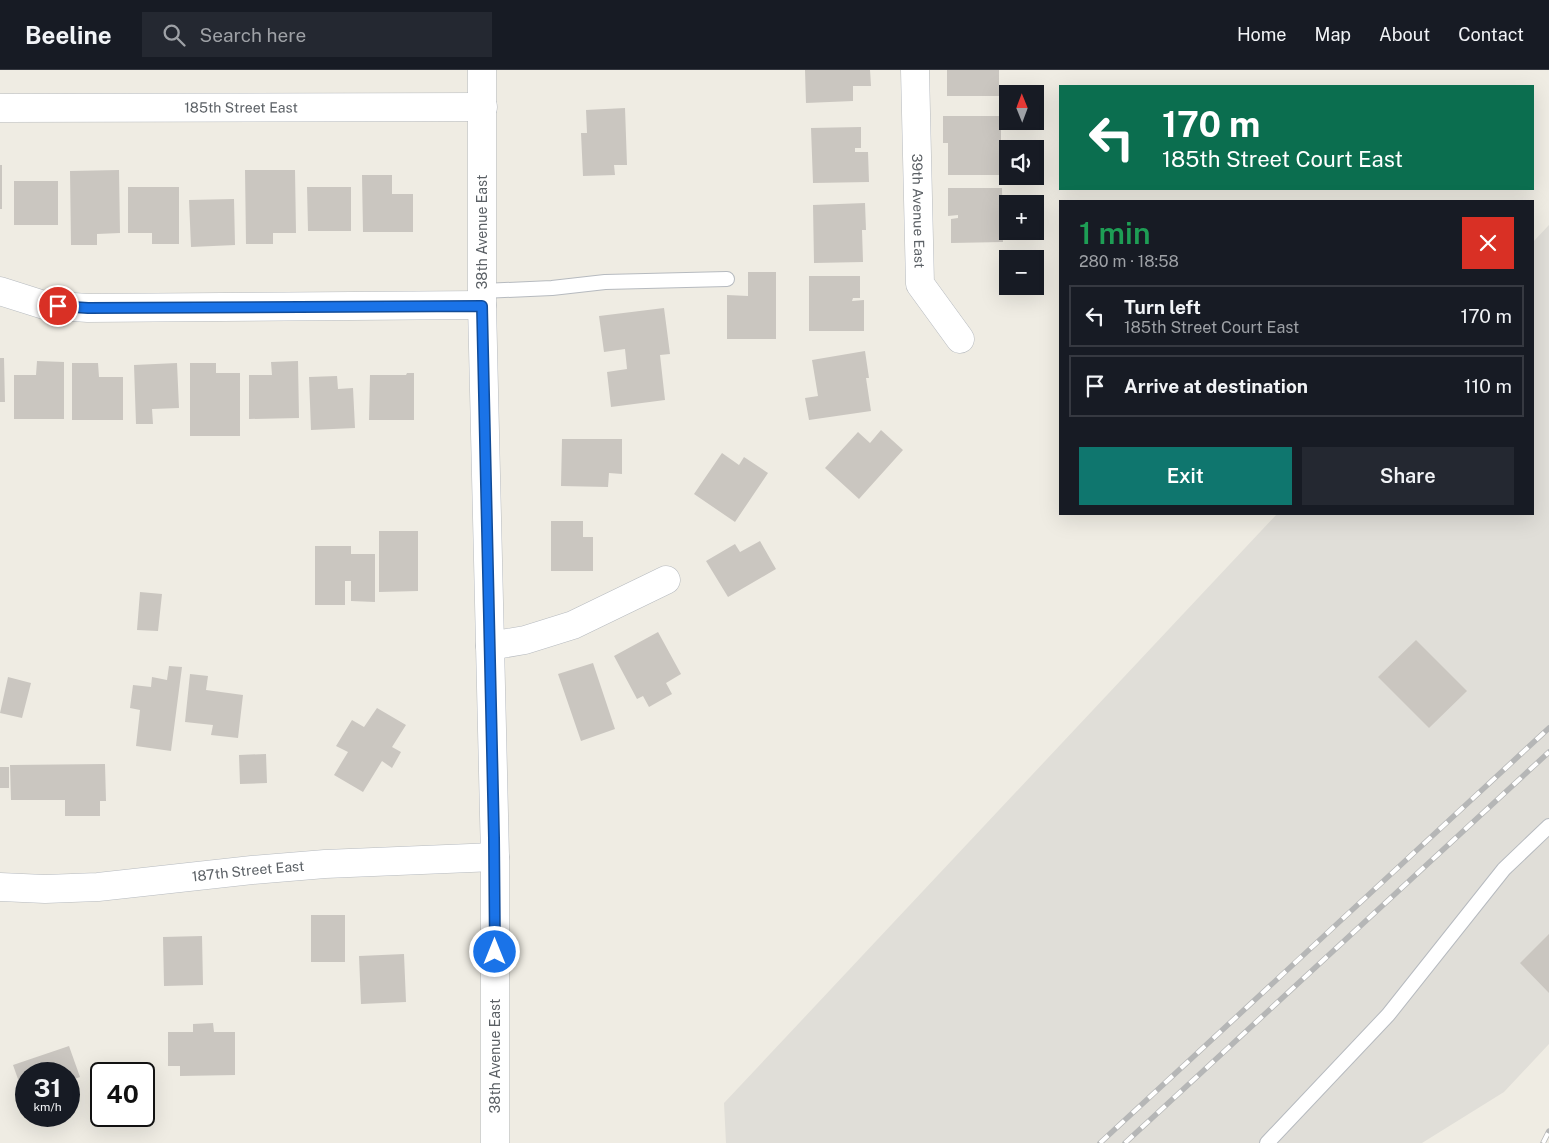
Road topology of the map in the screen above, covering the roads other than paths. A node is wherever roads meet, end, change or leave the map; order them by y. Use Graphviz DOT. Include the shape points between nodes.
graph roads {
  1 [pos="482,70"];
  2 [pos="915,70"];
  3 [pos="483,107"];
  4 [pos="0,108"];
  5 [pos="727,279"];
  6 [pos="0,291"];
  7 [pos="482,298"];
  8 [pos="960,339"];
  9 [pos="666,580"];
  10 [pos="490,646"];
  11 [pos="1549,826"];
  12 [pos="495,857"];
  13 [pos="0,887"];
  14 [pos="495,1143"];
  15 [pos="1268,1143"];
  1 -- 3 [label="street, 38th Avenue East"];
  2 -- 8 [label="street, 39th Avenue East" via="920,284"];
  3 -- 4 [label="street, 185th Street East"];
  3 -- 7 [label="street, 38th Avenue East"];
  5 -- 7 [label="lane" via="605,282"];
  6 -- 7 [label="street" via="44,304 88,308"];
  7 -- 10 [label="street, 38th Avenue East"];
  9 -- 10 [label="street" via="573,624 525,640"];
  10 -- 12 [label="street, 38th Avenue East"];
  11 -- 15 [label="lane" via="1504,869 1388,1015"];
  12 -- 13 [label="street, 187th Street East" via="325,864 98,887 46,890"];
  12 -- 14 [label="street, 38th Avenue East"];
}
